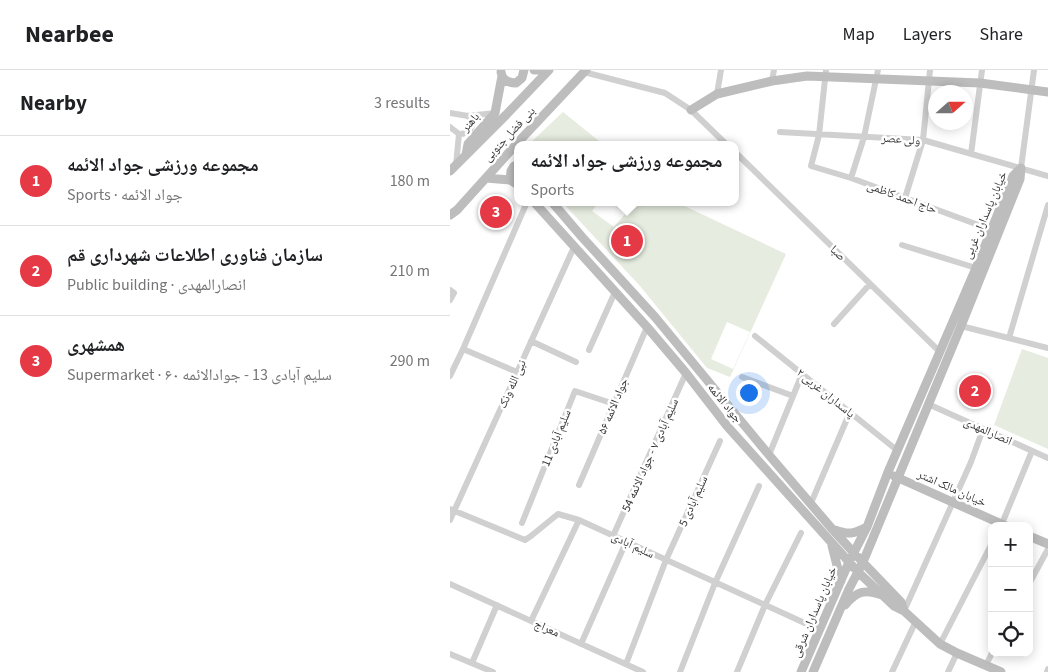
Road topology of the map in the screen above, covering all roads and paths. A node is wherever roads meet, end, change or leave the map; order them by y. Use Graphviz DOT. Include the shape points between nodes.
graph roads {
  1 [pos="524,70"];
  2 [pos="534,70"];
  3 [pos="544,70"];
  4 [pos="549,70"];
  5 [pos="721,70"];
  6 [pos="774,70"];
  7 [pos="930,70"];
  8 [pos="982,70"];
  9 [pos="1034,70"];
  10 [pos="585,71"];
  11 [pos="501,72"];
  12 [pos="826,73"];
  13 [pos="877,74"];
  14 [pos="772,81"];
  15 [pos="929,81"];
  16 [pos="980,83"];
  17 [pos="1032,90"];
  18 [pos="1048,92"];
  19 [pos="717,94"];
  20 [pos="692,110"];
  21 [pos="450,113"];
  22 [pos="495,113"];
  23 [pos="468,116"];
  24 [pos="450,127"];
  25 [pos="780,132"];
  26 [pos="459,134"];
  27 [pos="819,135"];
  28 [pos="864,137"];
  29 [pos="923,140"];
  30 [pos="523,141"];
  31 [pos="723,141"];
  32 [pos="514,150"];
  33 [pos="971,154"];
  34 [pos="739,156"];
  35 [pos="465,157"];
  36 [pos="514,166"];
  37 [pos="453,168"];
  38 [pos="1021,168"];
  39 [pos="1048,176"];
  40 [pos="486,178"];
  41 [pos="851,178"];
  42 [pos="510,180"];
  43 [pos="514,182"];
  44 [pos="905,198"];
  45 [pos="1048,205"];
  46 [pos="525,206"];
  47 [pos="538,206"];
  48 [pos="555,206"];
  49 [pos="450,215"];
  50 [pos="992,230"];
  51 [pos="902,245"];
  52 [pos="574,247"];
  53 [pos="976,268"];
  54 [pos="870,284"];
  55 [pos="452,292"];
  56 [pos="615,292"];
  57 [pos="450,300"];
  58 [pos="834,324"];
  59 [pos="962,326"];
  60 [pos="647,327"];
  61 [pos="755,336"];
  62 [pos="1009,338"];
  63 [pos="531,341"];
  64 [pos="1048,348"];
  65 [pos="463,349"];
  66 [pos="589,350"];
  67 [pos="940,352"];
  68 [pos="576,362"];
  69 [pos="517,372"];
  70 [pos="686,373"];
  71 [pos="802,374"];
  72 [pos="450,376"];
  73 [pos="742,376"];
  74 [pos="793,396"];
  75 [pos="614,404"];
  76 [pos="928,404"];
  77 [pos="850,412"];
  78 [pos="983,429"];
  79 [pos="720,441"];
  80 [pos="1032,450"];
  81 [pos="898,451"];
  82 [pos="769,455"];
  83 [pos="1048,458"];
  84 [pos="888,472"];
  85 [pos="898,478"];
  86 [pos="579,485"];
  87 [pos="759,486"];
  88 [pos="811,503"];
  89 [pos="953,503"];
  90 [pos="452,510"];
  91 [pos="450,520"];
  92 [pos="579,520"];
  93 [pos="522,522"];
  94 [pos="996,522"];
  95 [pos="1004,522"];
  96 [pos="867,526"];
  97 [pos="833,530"];
  98 [pos="801,533"];
  99 [pos="614,536"];
  100 [pos="1033,538"];
  101 [pos="830,541"];
  102 [pos="626,542"];
  103 [pos="1048,544"];
  104 [pos="1048,549"];
  105 [pos="988,551"];
  106 [pos="854,553"];
  107 [pos="666,560"];
  108 [pos="849,562"];
  109 [pos="863,562"];
  110 [pos="858,572"];
  111 [pos="1033,577"];
  112 [pos="841,581"];
  113 [pos="715,583"];
  114 [pos="450,584"];
  115 [pos="885,596"];
  116 [pos="496,605"];
  117 [pos="765,605"];
  118 [pos="840,611"];
  119 [pos="904,611"];
  120 [pos="531,621"];
  121 [pos="915,623"];
  122 [pos="820,630"];
  123 [pos="581,644"];
  124 [pos="940,644"];
  125 [pos="957,653"];
  126 [pos="450,654"];
  127 [pos="990,657"];
  128 [pos="472,663"];
  129 [pos="626,664"];
  130 [pos="986,665"];
  131 [pos="493,672"];
  132 [pos="643,672"];
  133 [pos="680,672"];
  134 [pos="737,672"];
  135 [pos="801,672"];
  136 [pos="813,672"];
  137 [pos="892,672"];
  138 [pos="948,672"];
  139 [pos="1001,672"];
  1 -- 11 [label="street" via="516,83 507,82"];
  2 -- 3 [label="street"];
  4 -- 35 [label="street, بنی فضل جنوبی"];
  5 -- 19 [label="street"];
  6 -- 14 [label="street"];
  7 -- 15 [label="street"];
  8 -- 16 [label="street"];
  9 -- 17 [label="street"];
  10 -- 20 [label="street" via="665,93"];
  10 -- 30 [label="street, بنی فضل جنوبی"];
  11 -- 22 [label="street, باهنر"];
  12 -- 13 [label="street"];
  12 -- 14 [label="street"];
  12 -- 27 [label="street"];
  13 -- 15 [label="street"];
  13 -- 28 [label="street"];
  14 -- 19 [label="street"];
  15 -- 16 [label="street"];
  15 -- 29 [label="street"];
  16 -- 17 [label="street"];
  16 -- 33 [label="street"];
  17 -- 18 [label="street"];
  17 -- 38 [label="street"];
  19 -- 20 [label="street"];
  20 -- 31 [label="street"];
  21 -- 23 [label="street"];
  22 -- 23 [label="street"];
  22 -- 35 [label="street, باهنر" via="468,144"];
  23 -- 26 [label="street" via="472,127"];
  24 -- 26 [label="street"];
  25 -- 27 [label="street, ولی عصر"];
  26 -- 37 [label="street"];
  27 -- 28 [label="street, ولی عصر"];
  27 -- 41 [label="street, حاج احمد کاظمی" via="812,166"];
  28 -- 29 [label="street, ولی عصر"];
  28 -- 41 [label="street"];
  29 -- 33 [label="street, ولی عصر"];
  29 -- 44 [label="street"];
  32 -- 40 [label="street, بنی فضل جنوبی"];
  33 -- 38 [label="street, ولی عصر"];
  34 -- 54 [label="street, صبا"];
  35 -- 37 [label="street, بنی فضل جنوبی"];
  36 -- 42 [label="street"];
  38 -- 39 [label="street, ولی عصر"];
  38 -- 50 [label="street, خیابان پاسداران غربی" via="1013,176"];
  38 -- 59 [label="street, خیابان پاسداران غربی" via="1020,179"];
  40 -- 42 [label="street"];
  40 -- 49 [label="street, بنی فضل جنوبی"];
  41 -- 44 [label="street, حاج احمد کاظمی"];
  42 -- 43 [label="street"];
  44 -- 50 [label="street, حاج احمد کاظمی"];
  45 -- 62 [label="street"];
  46 -- 65 [label="street"];
  47 -- 52 [label="street, جواد الائمه"];
  48 -- 82 [label="street, جواد الائمه" via="655,317"];
  50 -- 53 [label="street, خیابان پاسداران غربی"];
  51 -- 53 [label="street"];
  52 -- 56 [label="street, جواد الائمه"];
  52 -- 63 [label="street, نبی الله ونک"];
  53 -- 67 [label="street, خیابان پاسداران غربی"];
  54 -- 58 [label="street"];
  54 -- 67 [label="street, صبا"];
  55 -- 57 [label="street"];
  56 -- 60 [label="street, جواد الائمه"];
  56 -- 66 [label="street"];
  59 -- 62 [label="street"];
  59 -- 76 [label="street, خیابان پاسداران غربی"];
  60 -- 70 [label="street, جواد الائمه"];
  60 -- 75 [label="street, جواد الائمه ۵۶"];
  61 -- 71 [label="street, پاسداران غربی ۲"];
  62 -- 64 [label="street"];
  63 -- 68 [label="street"];
  63 -- 69 [label="street, نبی الله ونک"];
  65 -- 69 [label="street"];
  65 -- 72 [label="street"];
  67 -- 81 [label="street, خیابان پاسداران غربی"];
  69 -- 90 [label="street, نبی الله ونک"];
  70 -- 99 [label="street, سلیم آبادی ۷ - جواد الائمه 54"];
  70 -- 101 [label="street, جواد الائمه" via="727,426"];
  71 -- 74 [label="street"];
  71 -- 77 [label="street, پاسداران غربی ۲"];
  73 -- 74 [label="street"];
  74 -- 82 [label="street"];
  75 -- 86 [label="street, جواد الائمه ۵۶"];
  75 -- 93 [label="street, سلیم آبادی 11" via="575,390"];
  76 -- 78 [label="street, انصارالمهدی"];
  76 -- 85 [label="street, خیابان پاسداران غربی"];
  77 -- 81 [label="street, پاسداران غربی ۲"];
  77 -- 88 [label="street"];
  78 -- 80 [label="street, انصارالمهدی"];
  78 -- 89 [label="street"];
  79 -- 107 [label="street, سلیم آبادی 5"];
  80 -- 83 [label="street, انصارالمهدی"];
  80 -- 95 [label="street"];
  81 -- 84 [label="street, خیابان پاسداران غربی"];
  82 -- 88 [label="street, جواد الائمه"];
  84 -- 85 [label="street, خیابان مالک اشتر"];
  84 -- 96 [label="street, خیابان پاسداران غربی"];
  85 -- 89 [label="street, خیابان مالک اشتر"];
  85 -- 109 [label="street, خیابان پاسداران غربی"];
  87 -- 113 [label="street"];
  88 -- 97 [label="street, جواد الائمه"];
  89 -- 94 [label="street, خیابان مالک اشتر"];
  89 -- 119 [label="street"];
  90 -- 91 [label="street, نبی الله ونک"];
  90 -- 92 [label="street, سلیم آبادی" via="525,540 558,514"];
  92 -- 99 [label="street, سلیم آبادی"];
  92 -- 120 [label="street"];
  96 -- 97 [label="street" via="849,534"];
  96 -- 106 [label="street, خیابان پاسداران غربی"];
  97 -- 106 [label="street, جواد الائمه"];
  98 -- 117 [label="street"];
  99 -- 102 [label="street, سلیم آبادی"];
  100 -- 103 [label="street"];
  101 -- 108 [label="street, جواد الائمه"];
  101 -- 112 [label="street"];
  102 -- 107 [label="street, سلیم آبادی"];
  102 -- 123 [label="street"];
  104 -- 111 [label="street"];
  105 -- 124 [label="street"];
  106 -- 108 [label="street, خیابان پاسداران غربی"];
  106 -- 109 [label="street, جواد الائمه"];
  107 -- 113 [label="street, سلیم آبادی"];
  107 -- 129 [label="street, سلیم آبادی 5"];
  108 -- 110 [label="street, جواد الائمه"];
  108 -- 112 [label="street, خیابان پاسداران شرقی"];
  109 -- 110 [label="street, خیابان پاسداران غربی"];
  109 -- 119 [label="street, جواد الائمه" via="901,602"];
  110 -- 115 [label="street, جواد الائمه"];
  110 -- 118 [label="street, خیابان پاسداران شرقی"];
  112 -- 122 [label="street, خیابان پاسداران شرقی"];
  113 -- 117 [label="street, سلیم آبادی"];
  113 -- 133 [label="street"];
  114 -- 116 [label="street, معراج"];
  115 -- 118 [label="street" via="870,592 857,594"];
  115 -- 119 [label="street, جواد الائمه"];
  116 -- 120 [label="street, معراج"];
  116 -- 128 [label="street"];
  117 -- 122 [label="street, سلیم آبادی"];
  117 -- 134 [label="street"];
  118 -- 136 [label="street, خیابان پاسداران شرقی"];
  119 -- 121 [label="street, جواد الائمه"];
  120 -- 123 [label="street, معراج"];
  121 -- 124 [label="street, جواد الائمه"];
  121 -- 137 [label="street"];
  122 -- 135 [label="street, خیابان پاسداران شرقی"];
  123 -- 129 [label="street, معراج"];
  124 -- 125 [label="street, جواد الائمه"];
  125 -- 130 [label="street, جواد الائمه"];
  125 -- 138 [label="street"];
  126 -- 128 [label="street"];
  127 -- 130 [label="street"];
  128 -- 131 [label="street"];
  129 -- 132 [label="street, معراج"];
  130 -- 139 [label="street, جواد الائمه"];
}
